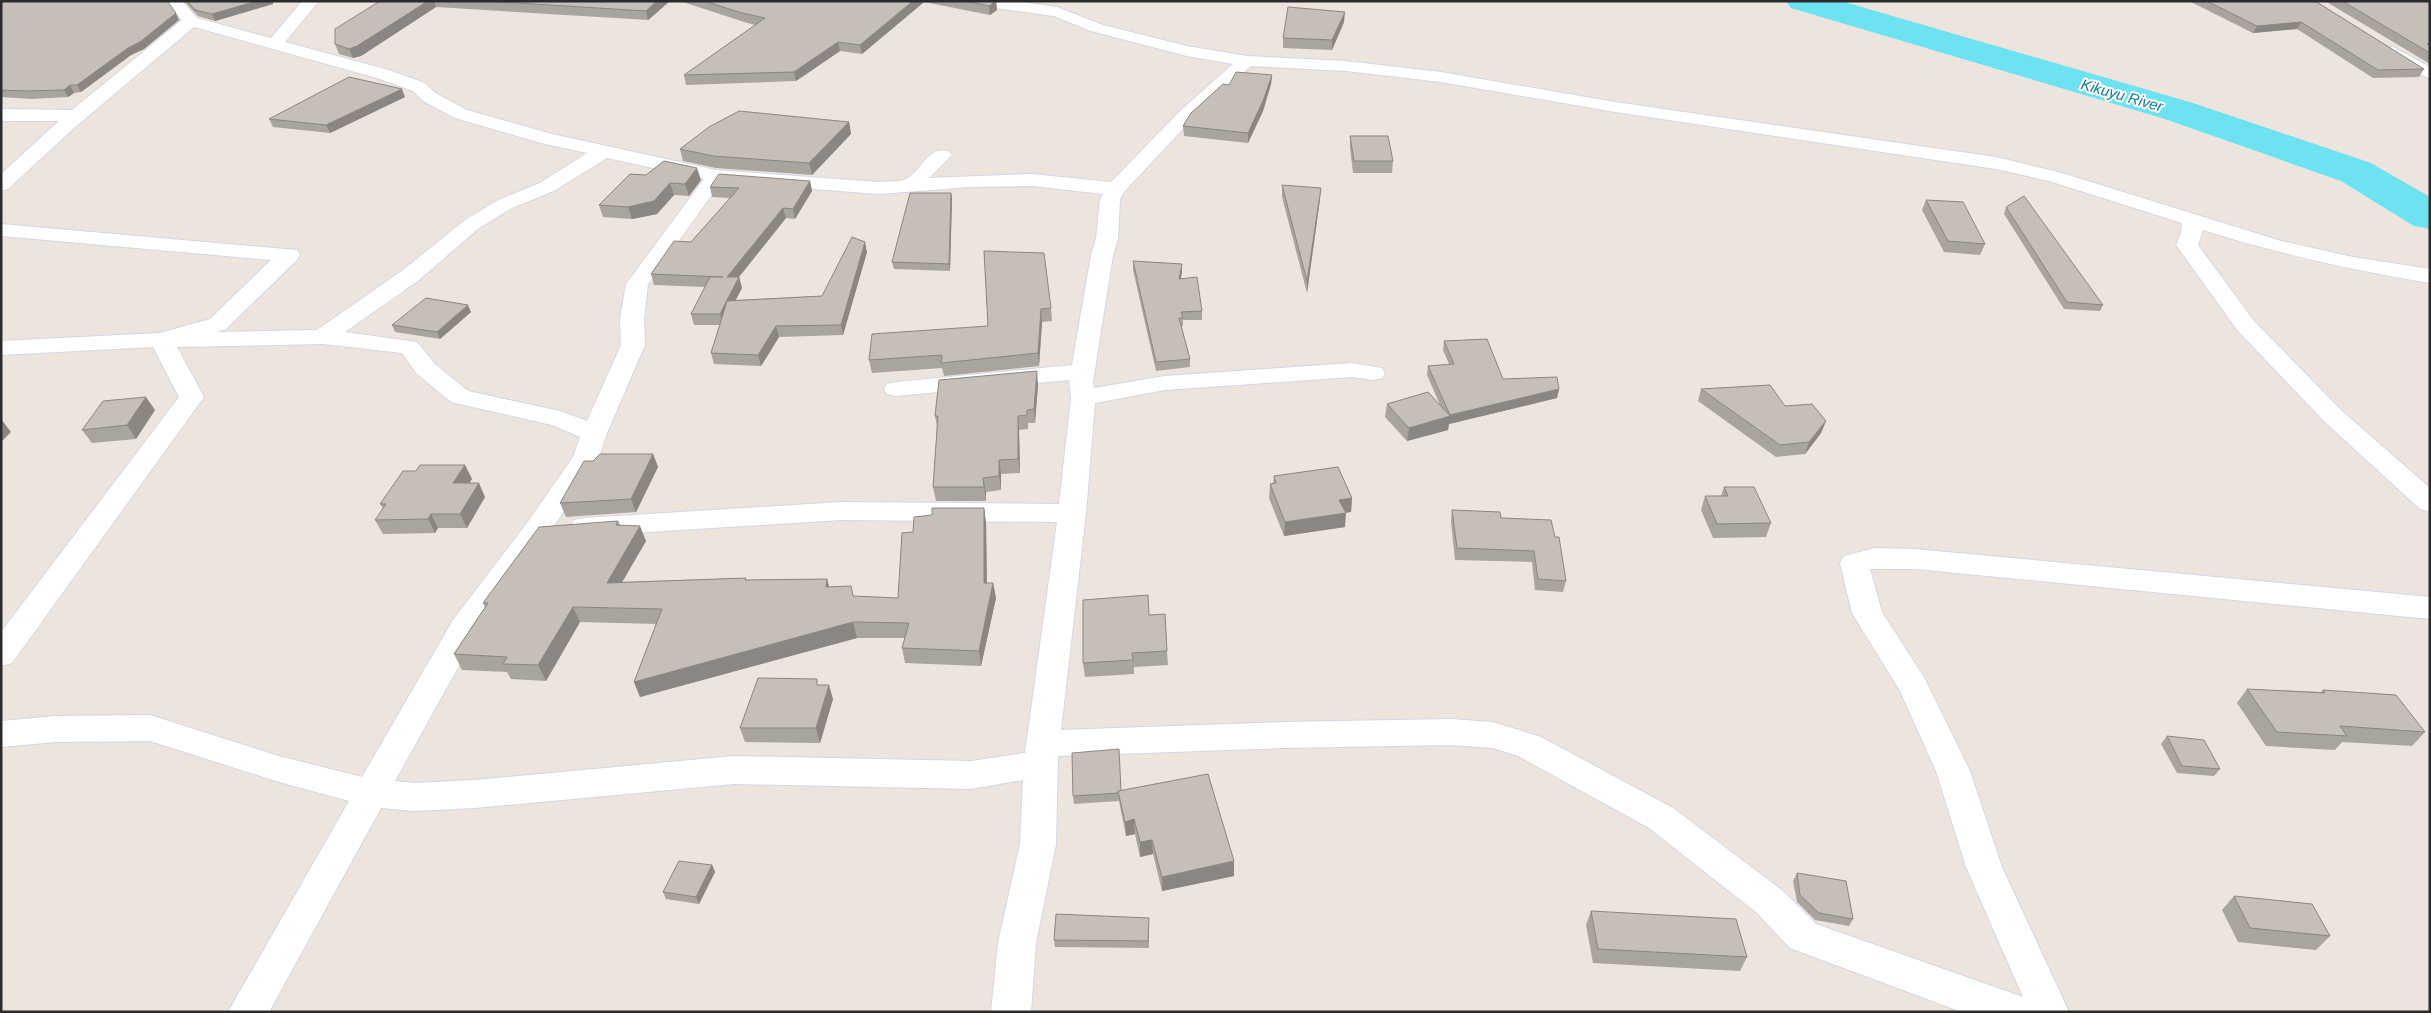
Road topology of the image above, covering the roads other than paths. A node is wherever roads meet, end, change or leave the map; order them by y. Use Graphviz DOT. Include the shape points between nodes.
graph roads {
  1 [pos="173,1"];
  2 [pos="311,1"];
  3 [pos="980,1"];
  4 [pos="191,21"];
  5 [pos="275,43"];
  6 [pos="2383,46"];
  7 [pos="1247,61"];
  8 [pos="2430,74"];
  9 [pos="1,115"];
  10 [pos="77,116"];
  11 [pos="603,152"];
  12 [pos="942,155"];
  13 [pos="716,176"];
  14 [pos="1,185"];
  15 [pos="910,186"];
  16 [pos="1116,189"];
  17 [pos="2192,221"];
  18 [pos="1,230"];
  19 [pos="2430,276"];
  20 [pos="323,337"];
  21 [pos="162,340"];
  22 [pos="1,348"];
  23 [pos="1083,371"];
  24 [pos="1373,373"];
  25 [pos="896,389"];
  26 [pos="1083,398"];
  27 [pos="594,432"];
  28 [pos="2430,503"];
  29 [pos="1072,513"];
  30 [pos="537,530"];
  31 [pos="2430,608"];
  32 [pos="1,655"];
  33 [pos="1,734"];
  34 [pos="1041,754"];
  35 [pos="370,793"];
  36 [pos="248,1012"];
  37 [pos="1011,1012"];
  38 [pos="2013,1012"];
  39 [pos="2050,1012"];
  1 -- 4 [label="street"];
  2 -- 5 [label="street"];
  3 -- 7 [label="street" via="1057,12 1097,28 1139,39"];
  4 -- 5 [label="street"];
  4 -- 10 [label="street"];
  5 -- 11 [label="street" via="419,87 429,97 461,114"];
  6 -- 8 [label="street"];
  7 -- 16 [label="street" via="1187,114"];
  7 -- 17 [label="street" via="1346,66 1441,77 1624,108 1996,163 2055,177"];
  9 -- 10 [label="street"];
  10 -- 14 [label="street"];
  11 -- 13 [label="street"];
  11 -- 20 [label="street" via="547,187 505,204 472,224 411,275"];
  12 -- 15 [label="street"];
  13 -- 15 [label="street" via="852,187"];
  13 -- 27 [label="street" via="637,284 628,360"];
  15 -- 16 [label="street" via="1032,180"];
  16 -- 23 [label="street" via="1110,199 1107,239"];
  17 -- 19 [label="street" via="2275,246 2353,264"];
  17 -- 28 [label="street" via="2187,245 2246,326 2334,417"];
  18 -- 21 [label="street" via="289,255 218,324"];
  20 -- 21 [label="street"];
  20 -- 27 [label="street" via="409,347 426,369 460,397 560,419"];
  21 -- 22 [label="street"];
  21 -- 32 [label="street" via="192,397"];
  23 -- 25 [label="street"];
  23 -- 26 [label="street"];
  24 -- 26 [label="street" via="1352,370 1165,383"];
  26 -- 29 [label="street"];
  27 -- 30 [label="street" via="586,457"];
  29 -- 30 [label="street" via="841,511"];
  29 -- 34 [label="street"];
  30 -- 35 [label="street" via="464,628"];
  31 -- 39 [label="street" via="1915,559 1875,558 1854,563 1867,613 1914,687 1953,771 1984,867"];
  33 -- 35 [label="street" via="56,729 150,728 279,769"];
  34 -- 35 [label="street" via="971,775 734,770 475,794 414,797"];
  34 -- 37 [label="street" via="1038,844 1017,943"];
  34 -- 38 [label="street" via="1284,735 1451,732 1493,735 1529,746 1661,818 1770,902 1803,936"];
  35 -- 36 [label="street"];
}
